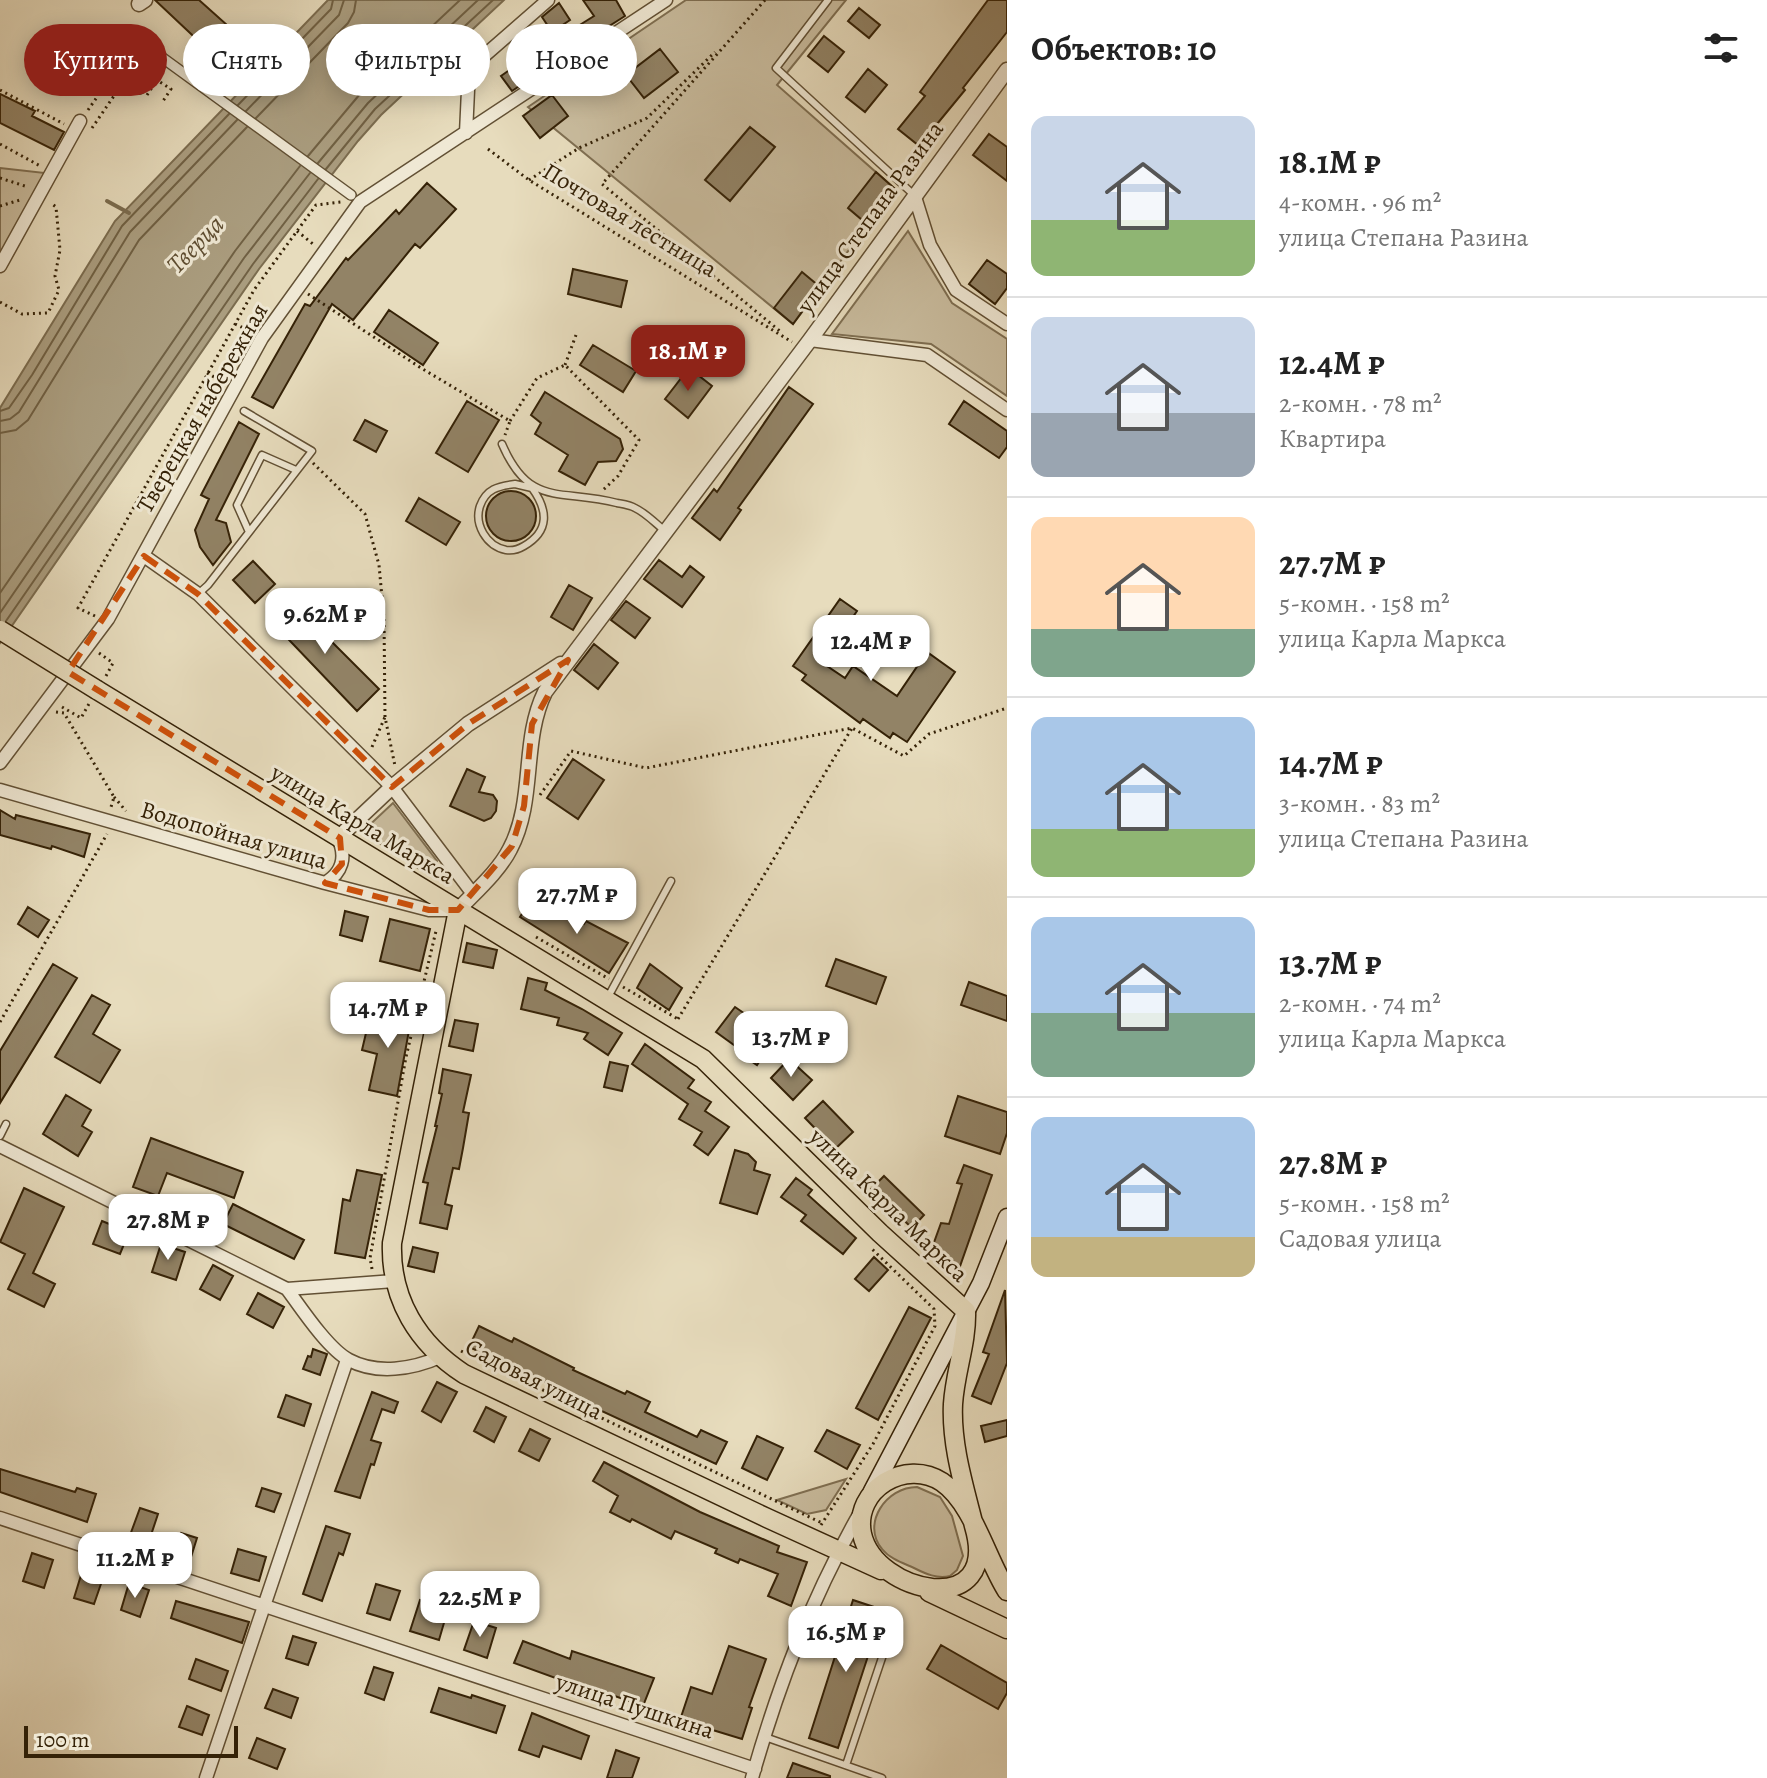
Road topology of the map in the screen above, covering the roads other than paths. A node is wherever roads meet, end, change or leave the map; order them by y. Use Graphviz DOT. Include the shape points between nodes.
graph roads {
  1 [pos="548,0"];
  2 [pos="666,0"];
  3 [pos="828,0"];
  4 [pos="167,60"];
  5 [pos="1007,70"];
  6 [pos="78,125"];
  7 [pos="466,133"];
  8 [pos="915,197"];
  9 [pos="352,199"];
  10 [pos="0,266"];
  11 [pos="1007,324"];
  12 [pos="810,340"];
  13 [pos="1007,410"];
  14 [pos="244,411"];
  15 [pos="502,444"];
  16 [pos="296,470"];
  17 [pos="532,488"];
  18 [pos="665,531"];
  19 [pos="249,532"];
  20 [pos="144,556"];
  21 [pos="198,594"];
  22 [pos="0,630"];
  23 [pos="568,660"];
  24 [pos="0,763"];
  25 [pos="392,787"];
  26 [pos="0,790"];
  27 [pos="338,838"];
  28 [pos="671,881"];
  29 [pos="325,883"];
  30 [pos="473,894"];
  31 [pos="458,910"];
  32 [pos="606,1000"];
  33 [pos="6,1124"];
  34 [pos="0,1136"];
  35 [pos="0,1146"];
  36 [pos="1007,1217"];
  37 [pos="386,1282"];
  38 [pos="287,1289"];
  39 [pos="966,1311"];
  40 [pos="446,1352"];
  41 [pos="347,1360"];
  42 [pos="869,1498"];
  43 [pos="0,1518"];
  44 [pos="974,1526"];
  45 [pos="839,1551"];
  46 [pos="902,1579"];
  47 [pos="1007,1591"];
  48 [pos="264,1607"];
  49 [pos="895,1619"];
  50 [pos="1007,1629"];
  51 [pos="765,1737"];
  52 [pos="846,1765"];
  53 [pos="754,1773"];
  54 [pos="206,1778"];
  55 [pos="882,1778"];
  1 -- 7 [label="street" via="469,69"];
  2 -- 7 [label="street, Тверецкая набережная"];
  3 -- 8 [label="lane" via="776,68"];
  4 -- 9 [label="street"];
  5 -- 8 [label="street, улица Степана Разина"];
  6 -- 10 [label="street"];
  7 -- 9 [label="street, Тверецкая набережная"];
  8 -- 11 [label="street" via="930,245 956,290"];
  8 -- 12 [label="street, улица Степана Разина"];
  9 -- 20 [label="street, Тверецкая набережная" via="262,338"];
  12 -- 13 [label="street" via="927,355"];
  12 -- 18 [label="street, улица Степана Разина"];
  14 -- 16 [label="lane" via="312,451"];
  15 -- 17 [label="lane" via="511,465"];
  16 -- 19 [label="lane"];
  16 -- 19 [label="lane" via="262,455 237,505"];
  17 -- 17 [label="lane" via="498,486 484,495 480,529 491,542 506,550 519,549 540,535 543,509"];
  17 -- 18 [label="lane" via="635,508"];
  18 -- 23 [label="street, улица Степана Разина"];
  19 -- 21 [label="lane"];
  20 -- 21 [label="street, улица Карла Маркса"];
  20 -- 24 [label="street, Тверецкая набережная" via="108,619"];
  21 -- 25 [label="street, улица Карла Маркса"];
  22 -- 27 [label="main road, улица Карла Маркса, bridge"];
  23 -- 25 [label="street, улица Степана Разина" via="468,724"];
  23 -- 30 [label="street, улица Степана Разина" via="535,715 524,806 512,846"];
  25 -- 27 [label="street, улица Степана Разина"];
  25 -- 30 [label="street, улица Карла Маркса"];
  26 -- 29 [label="street, Водопойная улица"];
  27 -- 29 [label="street" via="342,864"];
  27 -- 31 [label="main road, улица Карла Маркса"];
  28 -- 32 [label="lane"];
  29 -- 31 [label="street, Водопойная улица" via="429,910"];
  30 -- 31 [label="street, улица Степана Разина"];
  31 -- 32 [label="main road, улица Карла Маркса"];
  31 -- 37 [label="main road"];
  32 -- 39 [label="main road, улица Карла Маркса" via="717,1070"];
  33 -- 34 [label="lane"];
  35 -- 38 [label="street"];
  36 -- 39 [label="main road"];
  37 -- 38 [label="street"];
  37 -- 40 [label="main road, Садовая улица" via="422,1338"];
  38 -- 41 [label="street"];
  39 -- 42 [label="main road"];
  39 -- 44 [label="main road" via="953,1429"];
  40 -- 41 [label="street" via="420,1366 399,1368"];
  40 -- 45 [label="main road, Садовая улица" via="464,1374 818,1531"];
  41 -- 48 [label="street"];
  42 -- 44 [label="main road" via="898,1475 928,1476 951,1489"];
  42 -- 45 [label="street"];
  42 -- 46 [label="main road" via="861,1522 865,1543"];
  43 -- 48 [label="street, улица Пушкина"];
  44 -- 46 [label="main road" via="978,1561 964,1583 946,1590"];
  44 -- 47 [label="main road"];
  45 -- 46 [label="main road, Садовая улица"];
  45 -- 51 [label="street" via="796,1643"];
  46 -- 50 [label="main road"];
  48 -- 53 [label="street, улица Пушкина"];
  48 -- 54 [label="street"];
  49 -- 52 [label="lane"];
  51 -- 52 [label="lane"];
  51 -- 53 [label="street"];
  52 -- 55 [label="lane"];
}
